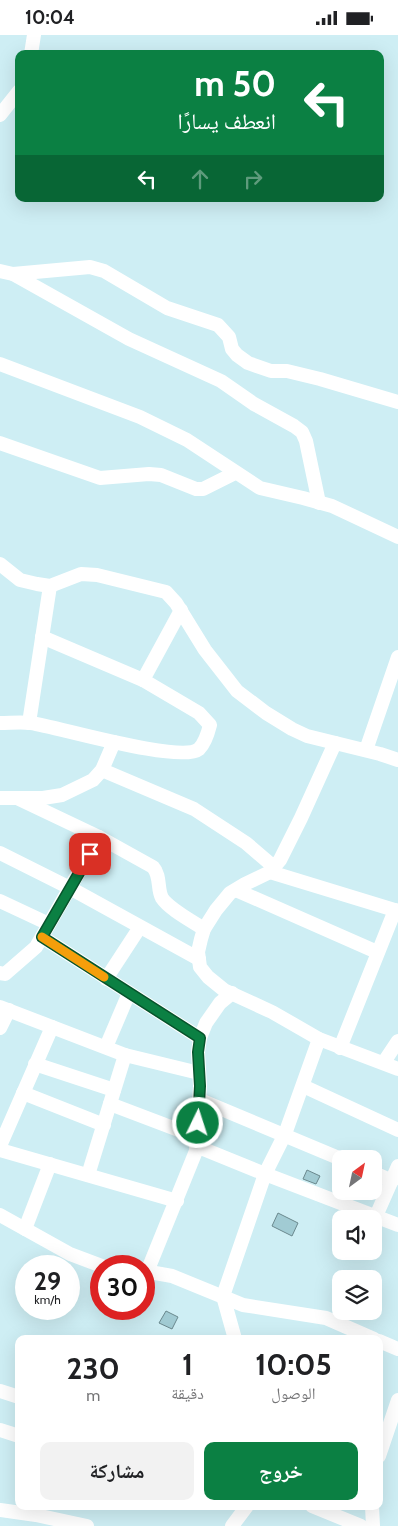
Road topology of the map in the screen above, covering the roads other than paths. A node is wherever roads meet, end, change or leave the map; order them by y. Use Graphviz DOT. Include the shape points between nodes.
graph roads {
  1 [pos="34,35"];
  2 [pos="32,50"];
  3 [pos="11,98"];
  4 [pos="0,115"];
  5 [pos="6,273"];
  6 [pos="0,363"];
  7 [pos="398,402"];
  8 [pos="0,443"];
  9 [pos="235,473"];
  10 [pos="319,503"];
  11 [pos="398,537"];
  12 [pos="0,564"];
  13 [pos="0,578"];
  14 [pos="20,580"];
  15 [pos="50,586"];
  16 [pos="181,611"];
  17 [pos="42,637"];
  18 [pos="398,657"];
  19 [pos="144,680"];
  20 [pos="0,723"];
  21 [pos="30,723"];
  22 [pos="114,742"];
  23 [pos="335,743"];
  24 [pos="366,750"];
  25 [pos="398,760"];
  26 [pos="102,770"];
  27 [pos="0,798"];
  28 [pos="19,799"];
  29 [pos="99,837"];
  30 [pos="0,853"];
  31 [pos="272,870"];
  32 [pos="70,888"];
  33 [pos="236,890"];
  34 [pos="0,901"];
  35 [pos="396,911"];
  36 [pos="49,924"];
  37 [pos="140,927"];
  38 [pos="204,929"];
  39 [pos="42,937"];
  40 [pos="377,952"];
  41 [pos="199,959"];
  42 [pos="0,973"];
  43 [pos="106,979"];
  44 [pos="129,993"];
  45 [pos="232,993"];
  46 [pos="4,1009"];
  47 [pos="52,1027"];
  48 [pos="0,1028"];
  49 [pos="200,1038"];
  50 [pos="319,1039"];
  51 [pos="398,1041"];
  52 [pos="106,1047"];
  53 [pos="340,1048"];
  54 [pos="125,1055"];
  55 [pos="384,1062"];
  56 [pos="36,1064"];
  57 [pos="398,1069"];
  58 [pos="199,1073"];
  59 [pos="303,1086"];
  60 [pos="23,1093"];
  61 [pos="112,1097"];
  62 [pos="200,1100"];
  63 [pos="104,1125"];
  64 [pos="398,1130"];
  65 [pos="285,1134"];
  66 [pos="197,1141"];
  67 [pos="0,1146"];
  68 [pos="0,1150"];
  69 [pos="332,1155"];
  70 [pos="50,1164"];
  71 [pos="398,1166"];
  72 [pos="264,1174"];
  73 [pos="88,1175"];
  74 [pos="382,1177"];
  75 [pos="392,1181"];
  76 [pos="177,1201"];
  77 [pos="360,1210"];
  78 [pos="379,1210"];
  79 [pos="0,1215"];
  80 [pos="382,1218"];
  81 [pos="398,1225"];
  82 [pos="25,1229"];
  83 [pos="152,1255"];
  84 [pos="90,1262"];
  85 [pos="155,1273"];
  86 [pos="223,1296"];
  87 [pos="234,1335"];
  88 [pos="365,1335"];
  89 [pos="383,1343"];
  90 [pos="398,1349"];
  91 [pos="0,1391"];
  92 [pos="15,1396"];
  93 [pos="398,1400"];
  94 [pos="0,1430"];
  95 [pos="15,1435"];
  96 [pos="383,1443"];
  97 [pos="0,1510"];
  98 [pos="244,1510"];
  99 [pos="322,1510"];
  100 [pos="372,1510"];
  101 [pos="52,1512"];
  102 [pos="87,1526"];
  103 [pos="232,1526"];
  104 [pos="361,1526"];
  105 [pos="373,1526"];
  1 -- 2 [label="street"];
  3 -- 4 [label="street"];
  5 -- 7 [label="street" via="90,267 104,271 167,308 218,325 229,337 232,349 248,363 270,371 287,371 320,379"];
  5 -- 10 [label="street" via="129,339 221,381 263,410 294,426 306,441"];
  6 -- 9 [label="street" via="140,417 187,440"];
  8 -- 9 [label="street" via="100,478 161,475 204,489"];
  9 -- 10 [label="street" via="260,488"];
  10 -- 11 [label="street"];
  12 -- 14 [label="street"];
  13 -- 14 [label="street"];
  14 -- 15 [label="street"];
  15 -- 16 [label="street" via="81,574 97,575 161,590 170,595"];
  15 -- 17 [label="street"];
  16 -- 19 [label="street"];
  16 -- 23 [label="street" via="236,691 292,729"];
  17 -- 19 [label="street"];
  17 -- 21 [label="street"];
  18 -- 24 [label="street"];
  19 -- 22 [label="street" via="207,720 210,725 206,738 198,750 189,752 134,748"];
  20 -- 21 [label="street"];
  21 -- 22 [label="street"];
  22 -- 26 [label="street"];
  23 -- 24 [label="street"];
  23 -- 31 [label="street" via="288,845"];
  24 -- 25 [label="street"];
  26 -- 28 [label="street" via="93,780 62,795"];
  26 -- 31 [label="street" via="194,809 246,843"];
  27 -- 28 [label="street"];
  28 -- 29 [label="street"];
  29 -- 32 [label="street"];
  29 -- 38 [label="street" via="153,867 157,872 161,896 168,905"];
  30 -- 32 [label="street"];
  31 -- 33 [label="street"];
  31 -- 35 [label="street"];
  32 -- 36 [label="street"];
  32 -- 37 [label="street"];
  33 -- 38 [label="street" via="216,910"];
  33 -- 40 [label="street"];
  34 -- 36 [label="street"];
  35 -- 40 [label="street"];
  36 -- 39 [label="street"];
  37 -- 41 [label="street"];
  37 -- 43 [label="street"];
  38 -- 41 [label="street"];
  39 -- 42 [label="street" via="36,947 5,973"];
  39 -- 43 [label="street"];
  40 -- 53 [label="street"];
  41 -- 45 [label="street" via="200,967 208,977"];
  43 -- 44 [label="street"];
  44 -- 49 [label="street"];
  44 -- 52 [label="street"];
  45 -- 49 [label="street" via="220,1003"];
  45 -- 50 [label="street"];
  46 -- 47 [label="street"];
  46 -- 48 [label="street"];
  47 -- 52 [label="street"];
  47 -- 56 [label="street"];
  49 -- 58 [label="street"];
  50 -- 53 [label="street"];
  50 -- 59 [label="street"];
  51 -- 55 [label="street"];
  52 -- 54 [label="street"];
  53 -- 55 [label="street"];
  54 -- 58 [label="street"];
  54 -- 61 [label="street"];
  55 -- 57 [label="street"];
  56 -- 60 [label="street"];
  56 -- 61 [label="street"];
  58 -- 62 [label="street"];
  59 -- 64 [label="street"];
  59 -- 65 [label="street"];
  60 -- 63 [label="street"];
  60 -- 67 [label="street"];
  61 -- 63 [label="street"];
  61 -- 66 [label="street"];
  62 -- 65 [label="street"];
  62 -- 66 [label="street"];
  63 -- 73 [label="street"];
  65 -- 69 [label="street"];
  65 -- 72 [label="street"];
  66 -- 72 [label="street"];
  66 -- 76 [label="street"];
  68 -- 70 [label="street"];
  70 -- 73 [label="street"];
  70 -- 82 [label="street"];
  71 -- 75 [label="street"];
  72 -- 77 [label="street"];
  72 -- 86 [label="street"];
  73 -- 76 [label="street"];
  74 -- 75 [label="street"];
  75 -- 78 [label="street"];
  76 -- 83 [label="street"];
  79 -- 82 [label="street"];
  80 -- 81 [label="street"];
  82 -- 84 [label="street"];
  85 -- 86 [label="street"];
  86 -- 87 [label="street"];
  86 -- 88 [label="street" via="244,1305 326,1318"];
  89 -- 90 [label="street"];
  91 -- 92 [label="street"];
  93 -- 96 [label="street"];
  94 -- 95 [label="street"];
  97 -- 101 [label="street"];
  98 -- 103 [label="street"];
  99 -- 104 [label="street"];
  100 -- 105 [label="street"];
  101 -- 102 [label="street"];
}
